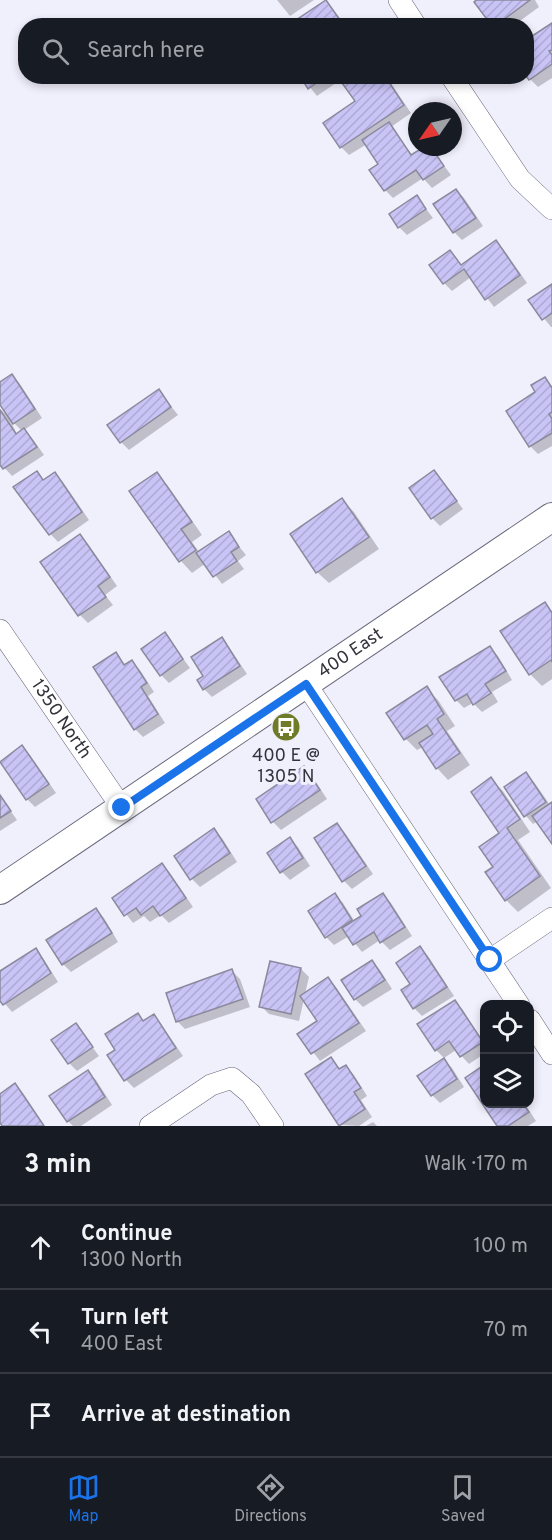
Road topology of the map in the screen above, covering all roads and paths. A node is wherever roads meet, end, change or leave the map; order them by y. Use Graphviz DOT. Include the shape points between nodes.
graph roads {
  1 [pos="399,0"];
  2 [pos="411,18"];
  3 [pos="456,84"];
  4 [pos="552,209"];
  5 [pos="552,518"];
  6 [pos="0,630"];
  7 [pos="306,684"];
  8 [pos="122,808"];
  9 [pos="0,890"];
  10 [pos="552,918"];
  11 [pos="490,960"];
  12 [pos="516,1000"];
  13 [pos="534,1026"];
  14 [pos="552,1054"];
  15 [pos="150,1126"];
  16 [pos="273,1126"];
  1 -- 2 [label="street"];
  3 -- 4 [label="street" via="520,178"];
  5 -- 7 [label="main road, 400 East"];
  6 -- 8 [label="street, 1350 North"];
  7 -- 8 [label="main road, 400 East"];
  7 -- 11 [label="street"];
  8 -- 9 [label="main road, 400 East"];
  10 -- 11 [label="street"];
  11 -- 12 [label="street"];
  13 -- 14 [label="street"];
  15 -- 16 [label="street" via="211,1085 232,1078 251,1094"];
}
